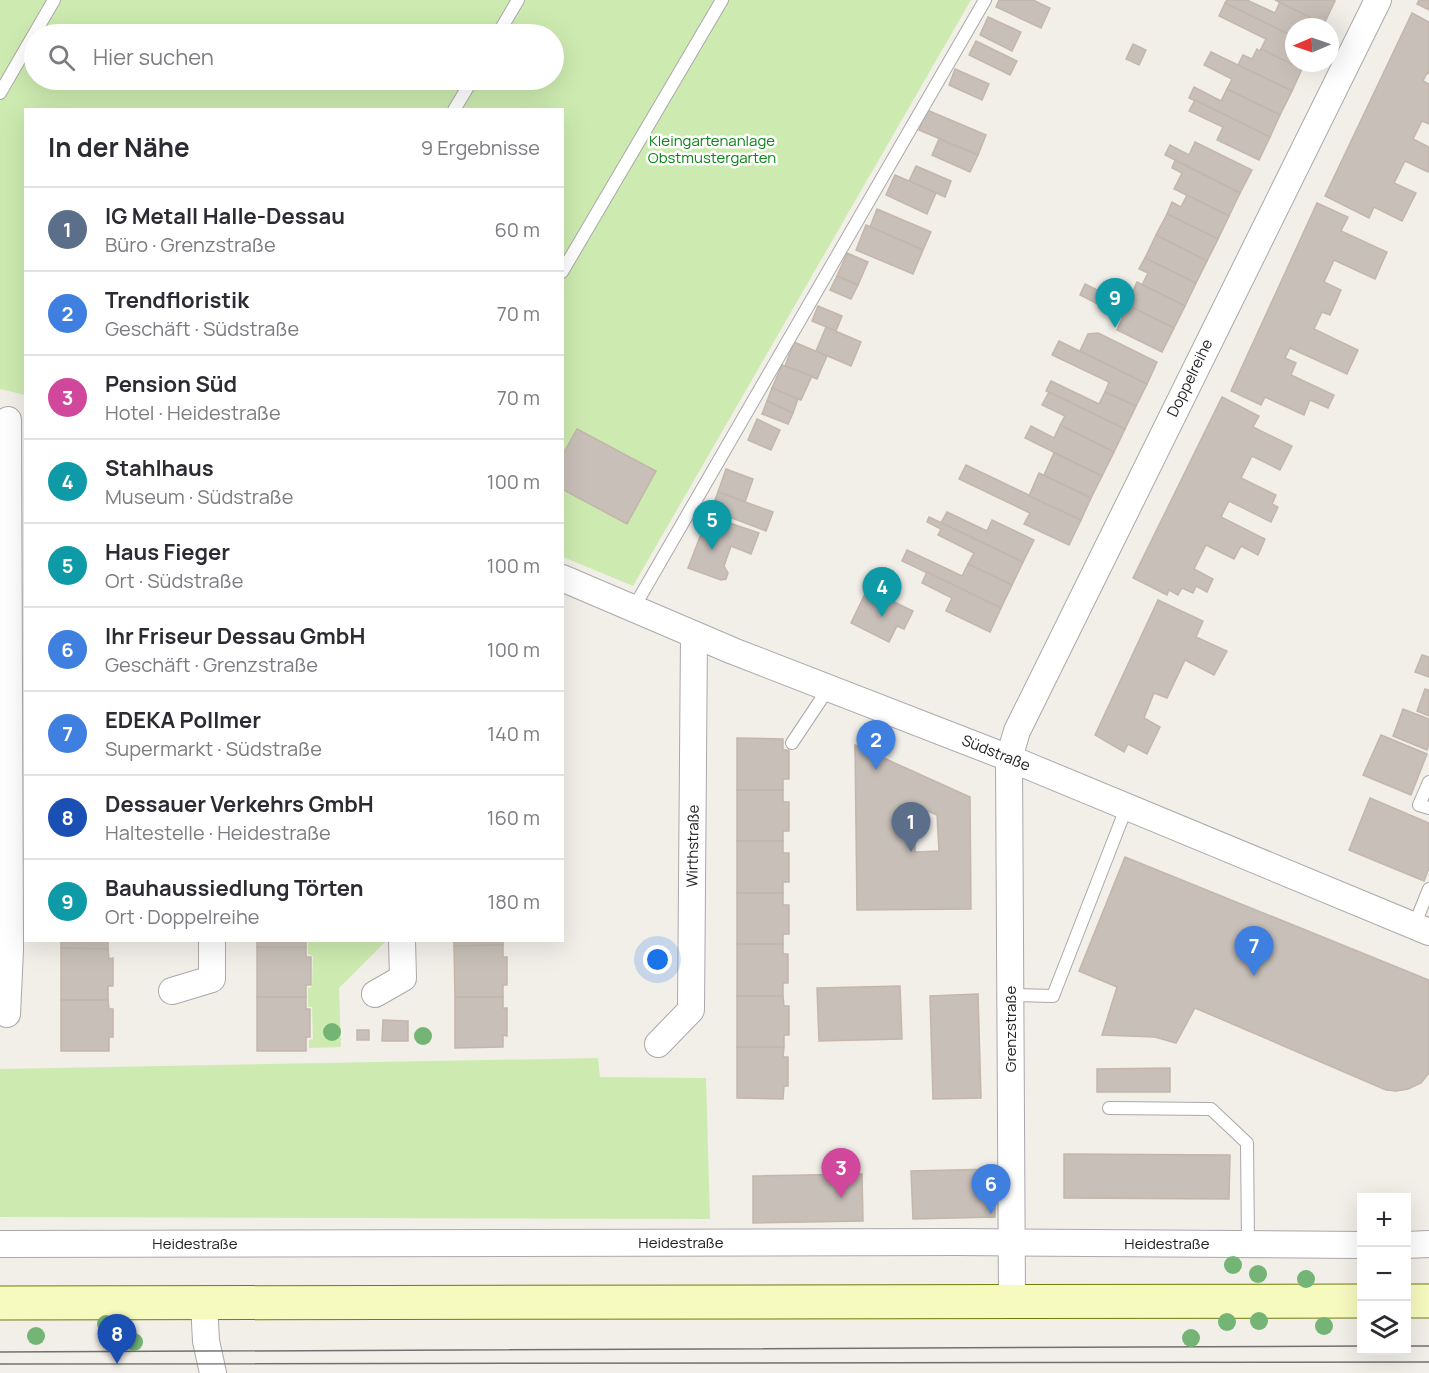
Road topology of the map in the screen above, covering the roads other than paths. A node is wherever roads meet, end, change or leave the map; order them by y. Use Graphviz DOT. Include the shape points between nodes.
graph roads {
  1 [pos="54,0"];
  2 [pos="518,0"];
  3 [pos="722,0"];
  4 [pos="985,0"];
  5 [pos="1377,0"];
  6 [pos="40,24"];
  7 [pos="504,24"];
  8 [pos="24,52"];
  9 [pos="466,90"];
  10 [pos="0,93"];
  11 [pos="455,108"];
  12 [pos="564,269"];
  13 [pos="11,421"];
  14 [pos="564,579"];
  15 [pos="633,609"];
  16 [pos="694,635"];
  17 [pos="828,689"];
  18 [pos="5,703"];
  19 [pos="792,743"];
  20 [pos="1009,758"];
  21 [pos="1429,782"];
  22 [pos="1127,807"];
  23 [pos="1429,808"];
  24 [pos="1429,889"];
  25 [pos="1421,929"];
  26 [pos="212,942"];
  27 [pos="402,942"];
  28 [pos="5,950"];
  29 [pos="172,991"];
  30 [pos="375,994"];
  31 [pos="1011,996"];
  32 [pos="7,1014"];
  33 [pos="658,1044"];
  34 [pos="1109,1108"];
  35 [pos="1012,1243"];
  36 [pos="0,1244"];
  37 [pos="1248,1244"];
  38 [pos="1429,1244"];
  39 [pos="1357,1245"];
  40 [pos="1411,1245"];
  41 [pos="1012,1301"];
  42 [pos="1357,1301"];
  43 [pos="1411,1301"];
  44 [pos="1429,1301"];
  45 [pos="0,1303"];
  46 [pos="204,1303"];
  47 [pos="213,1373"];
  1 -- 6 [label="lane"];
  2 -- 7 [label="lane"];
  3 -- 12 [label="lane"];
  4 -- 15 [label="lane"];
  5 -- 20 [label="street, Doppelreihe" via="1017,731"];
  8 -- 10 [label="lane"];
  9 -- 11 [label="lane"];
  13 -- 18 [label="street"];
  14 -- 15 [label="street, Südstraße"];
  15 -- 16 [label="street, Südstraße"];
  16 -- 17 [label="street, Südstraße"];
  16 -- 33 [label="street, Wirthstraße" via="691,1010"];
  17 -- 19 [label="lane"];
  17 -- 20 [label="street, Südstraße"];
  18 -- 28 [label="street"];
  20 -- 22 [label="street, Südstraße"];
  20 -- 31 [label="street, Grenzstraße"];
  21 -- 23 [label="lane" via="1419,805"];
  22 -- 25 [label="street, Südstraße"];
  22 -- 31 [label="lane" via="1053,996"];
  24 -- 25 [label="lane"];
  26 -- 29 [label="street" via="212,980"];
  27 -- 30 [label="street" via="403,978"];
  28 -- 32 [label="street"];
  31 -- 35 [label="street, Grenzstraße"];
  34 -- 37 [label="lane" via="1211,1109 1247,1143"];
  35 -- 36 [label="street, Heidestraße"];
  35 -- 37 [label="street, Heidestraße"];
  35 -- 41 [label="street, Grenzstraße"];
  37 -- 39 [label="street, Heidestraße"];
  38 -- 40 [label="street"];
  41 -- 42 [label="street"];
  41 -- 46 [label="street"];
  43 -- 44 [label="street"];
  45 -- 46 [label="street"];
  46 -- 47 [label="street"];
}
